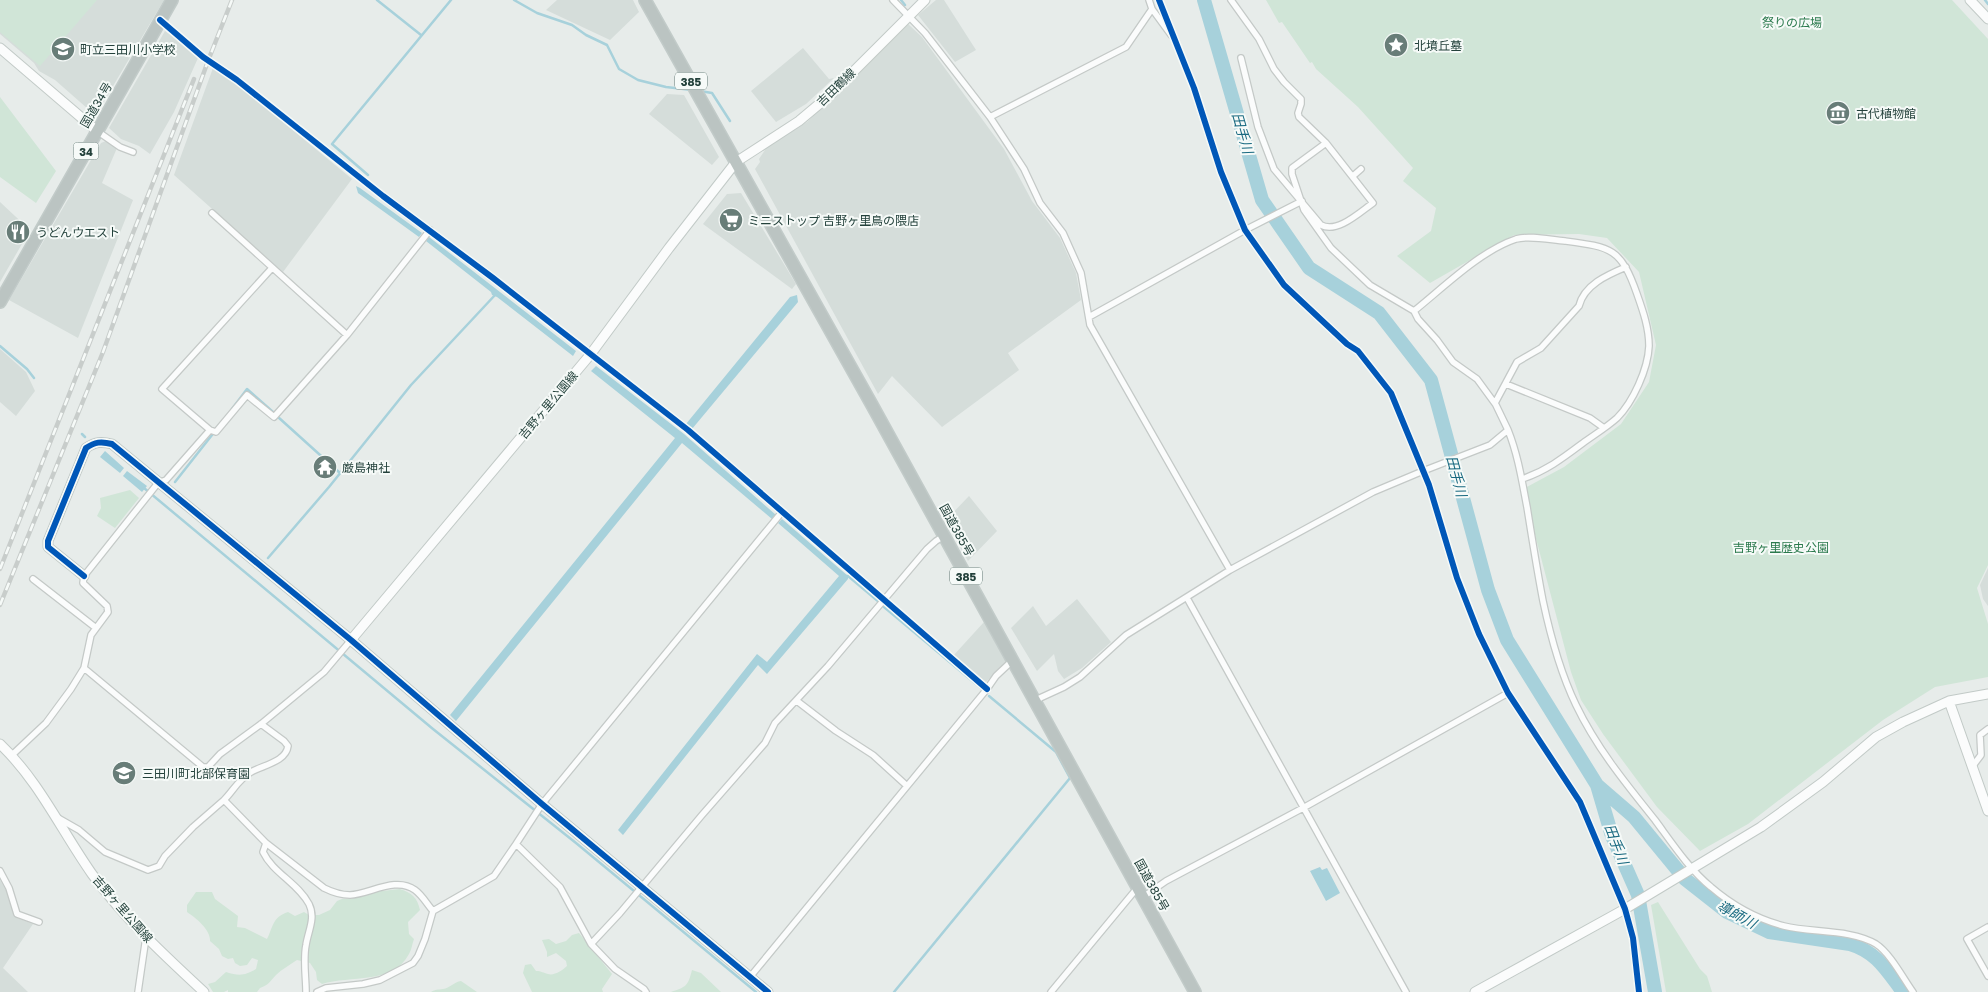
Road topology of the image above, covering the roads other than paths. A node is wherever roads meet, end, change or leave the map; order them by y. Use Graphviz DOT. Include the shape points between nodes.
graph roads {
  1 [pos="172,0"];
  2 [pos="645,0"];
  3 [pos="893,0"];
  4 [pos="925,0"];
  5 [pos="1149,0"];
  6 [pos="1159,0"];
  7 [pos="1231,0"];
  8 [pos="1970,0"];
  9 [pos="1152,9"];
  10 [pos="908,16"];
  11 [pos="1988,19"];
  12 [pos="160,20"];
  13 [pos="1175,40"];
  14 [pos="0,48"];
  15 [pos="1241,58"];
  16 [pos="990,117"];
  17 [pos="97,130"];
  18 [pos="1326,143"];
  19 [pos="133,152"];
  20 [pos="736,162"];
  21 [pos="1362,169"];
  22 [pos="1353,176"];
  23 [pos="1302,201"];
  24 [pos="212,214"];
  25 [pos="430,230"];
  26 [pos="1245,230"];
  27 [pos="1626,267"];
  28 [pos="272,268"];
  29 [pos="0,302"];
  30 [pos="1414,310"];
  31 [pos="1089,317"];
  32 [pos="347,334"];
  33 [pos="590,355"];
  34 [pos="1506,384"];
  35 [pos="1497,407"];
  36 [pos="1604,428"];
  37 [pos="210,430"];
  38 [pos="1508,430"];
  39 [pos="1423,470"];
  40 [pos="1522,479"];
  41 [pos="158,483"];
  42 [pos="782,512"];
  43 [pos="944,536"];
  44 [pos="1230,570"];
  45 [pos="84,576"];
  46 [pos="34,579"];
  47 [pos="1187,598"];
  48 [pos="885,601"];
  49 [pos="96,628"];
  50 [pos="350,640"];
  51 [pos="1013,660"];
  52 [pos="84,668"];
  53 [pos="987,689"];
  54 [pos="1508,693"];
  55 [pos="1988,694"];
  56 [pos="797,701"];
  57 [pos="1949,701"];
  58 [pos="1036,703"];
  59 [pos="261,724"];
  60 [pos="1988,729"];
  61 [pos="0,744"];
  62 [pos="12,755"];
  63 [pos="1972,767"];
  64 [pos="906,785"];
  65 [pos="224,800"];
  66 [pos="542,804"];
  67 [pos="1303,808"];
  68 [pos="1988,811"];
  69 [pos="55,816"];
  70 [pos="266,843"];
  71 [pos="516,844"];
  72 [pos="1694,869"];
  73 [pos="0,871"];
  74 [pos="642,888"];
  75 [pos="1140,892"];
  76 [pos="1625,909"];
  77 [pos="432,911"];
  78 [pos="39,922"];
  79 [pos="1988,927"];
  80 [pos="146,937"];
  81 [pos="591,944"];
  82 [pos="1988,976"];
  83 [pos="750,977"];
  84 [pos="138,992"];
  85 [pos="204,992"];
  86 [pos="306,992"];
  87 [pos="317,992"];
  88 [pos="646,992"];
  89 [pos="768,992"];
  90 [pos="1051,992"];
  91 [pos="1195,992"];
  92 [pos="1406,992"];
  93 [pos="1475,992"];
  94 [pos="1639,992"];
  95 [pos="1913,992"];
  1 -- 12 [label="highway, 国道34号 / 34"];
  2 -- 20 [label="highway, 385"];
  3 -- 10 [label="street"];
  4 -- 10 [label="street, 吉田鶴線"];
  5 -- 9 [label="street"];
  6 -- 13 [label="street"];
  7 -- 18 [label="street" via="1259,39 1274,69 1301,99 1299,117"];
  8 -- 11 [label="street"];
  9 -- 13 [label="street"];
  9 -- 16 [label="street" via="1126,47"];
  10 -- 16 [label="street"];
  10 -- 20 [label="street, 吉田鶴線" via="830,95"];
  12 -- 17 [label="highway, 国道34号 / 34"];
  12 -- 25 [label="street" via="203,57"];
  13 -- 26 [label="street"];
  14 -- 17 [label="street"];
  15 -- 23 [label="street" via="1258,127 1272,164 1280,178"];
  16 -- 31 [label="street" via="1072,251 1081,272"];
  17 -- 19 [label="street" via="120,147"];
  17 -- 29 [label="highway, 国道34号 / 34"];
  18 -- 22 [label="street"];
  18 -- 23 [label="street" via="1292,168"];
  20 -- 33 [label="street, 吉野ヶ里公園線"];
  20 -- 43 [label="highway, 国道385号 / 385"];
  21 -- 22 [label="street"];
  22 -- 23 [label="street" via="1373,203 1337,227 1327,229 1321,225"];
  23 -- 26 [label="street"];
  23 -- 30 [label="street" via="1312,224 1354,271 1370,285"];
  24 -- 28 [label="street"];
  25 -- 32 [label="street"];
  25 -- 33 [label="street"];
  26 -- 31 [label="street"];
  26 -- 39 [label="street" via="1284,285 1358,351 1391,393"];
  27 -- 30 [label="street" via="1605,247 1519,238 1480,259"];
  27 -- 34 [label="street" via="1590,288 1579,306 1541,348 1518,362"];
  27 -- 36 [label="street" via="1645,317 1648,346 1642,378 1617,418"];
  28 -- 32 [label="street"];
  28 -- 37 [label="street" via="162,388"];
  30 -- 35 [label="street" via="1453,362 1477,379"];
  31 -- 44 [label="street" via="1090,325"];
  32 -- 37 [label="street" via="274,417 247,395 216,432"];
  33 -- 42 [label="street" via="688,430"];
  33 -- 50 [label="street, 吉野ヶ里公園線"];
  34 -- 35 [label="street" via="1495,403"];
  34 -- 36 [label="street" via="1590,418"];
  35 -- 38 [label="street"];
  36 -- 40 [label="street" via="1542,472"];
  37 -- 41 [label="street" via="166,480"];
  38 -- 39 [label="street" via="1490,445"];
  38 -- 40 [label="street"];
  39 -- 44 [label="street" via="1374,492"];
  39 -- 54 [label="street" via="1457,578 1479,634"];
  40 -- 72 [label="street" via="1544,603 1563,676 1576,706 1615,770"];
  41 -- 45 [label="street"];
  41 -- 45 [label="street" via="112,444 93,443 86,448 48,541 48,547"];
  41 -- 50 [label="street"];
  42 -- 48 [label="street"];
  42 -- 66 [label="street"];
  43 -- 48 [label="street" via="927,549"];
  43 -- 51 [label="highway, 国道385号 / 385"];
  44 -- 47 [label="street"];
  45 -- 49 [label="street" via="83,583 107,606 108,612"];
  46 -- 49 [label="street"];
  47 -- 58 [label="street" via="1126,634 1080,677"];
  47 -- 67 [label="street"];
  48 -- 53 [label="street"];
  48 -- 56 [label="street"];
  49 -- 52 [label="street"];
  50 -- 59 [label="street" via="324,672"];
  50 -- 66 [label="street"];
  51 -- 53 [label="street"];
  51 -- 58 [label="highway, 国道385号 / 385"];
  52 -- 59 [label="street" via="203,767 208,767 220,754"];
  52 -- 62 [label="street" via="46,723"];
  53 -- 64 [label="street"];
  54 -- 67 [label="street"];
  54 -- 76 [label="street" via="1580,802"];
  55 -- 57 [label="street"];
  56 -- 64 [label="street" via="873,755"];
  56 -- 74 [label="street" via="775,723 765,743"];
  57 -- 63 [label="street"];
  57 -- 72 [label="street" via="1876,737 1824,782"];
  58 -- 75 [label="highway, 国道385号 / 385"];
  59 -- 65 [label="street" via="284,741 287,750 279,759 251,772 232,788"];
  60 -- 63 [label="street" via="1980,735 1981,755"];
  61 -- 62 [label="street, 吉野ヶ里公園線"];
  62 -- 69 [label="street, 吉野ヶ里公園線"];
  63 -- 68 [label="street"];
  64 -- 83 [label="street"];
  65 -- 69 [label="street" via="193,827 165,856 160,866 148,870 104,852 79,830"];
  65 -- 70 [label="street"];
  66 -- 71 [label="street"];
  66 -- 74 [label="street"];
  67 -- 75 [label="street"];
  67 -- 92 [label="street"];
  69 -- 80 [label="street, 吉野ヶ里公園線" via="92,874"];
  70 -- 77 [label="street" via="331,892 349,895 406,885 414,889"];
  70 -- 86 [label="street" via="263,852 268,861 310,905 312,918 305,946"];
  71 -- 77 [label="street" via="494,876"];
  71 -- 81 [label="street" via="560,887"];
  72 -- 76 [label="street"];
  72 -- 95 [label="street" via="1721,896 1754,915 1784,926 1863,938 1877,945"];
  73 -- 78 [label="street" via="17,914"];
  74 -- 81 [label="street"];
  74 -- 83 [label="street"];
  75 -- 90 [label="street"];
  75 -- 91 [label="highway, 国道385号 / 385"];
  76 -- 93 [label="street"];
  76 -- 94 [label="street" via="1633,938"];
  77 -- 87 [label="street" via="425,939 413,964 380,980"];
  79 -- 82 [label="street" via="1967,939"];
  80 -- 84 [label="street"];
  80 -- 85 [label="street, 吉野ヶ里公園線"];
  81 -- 88 [label="street" via="615,969"];
  83 -- 89 [label="street"];
}
